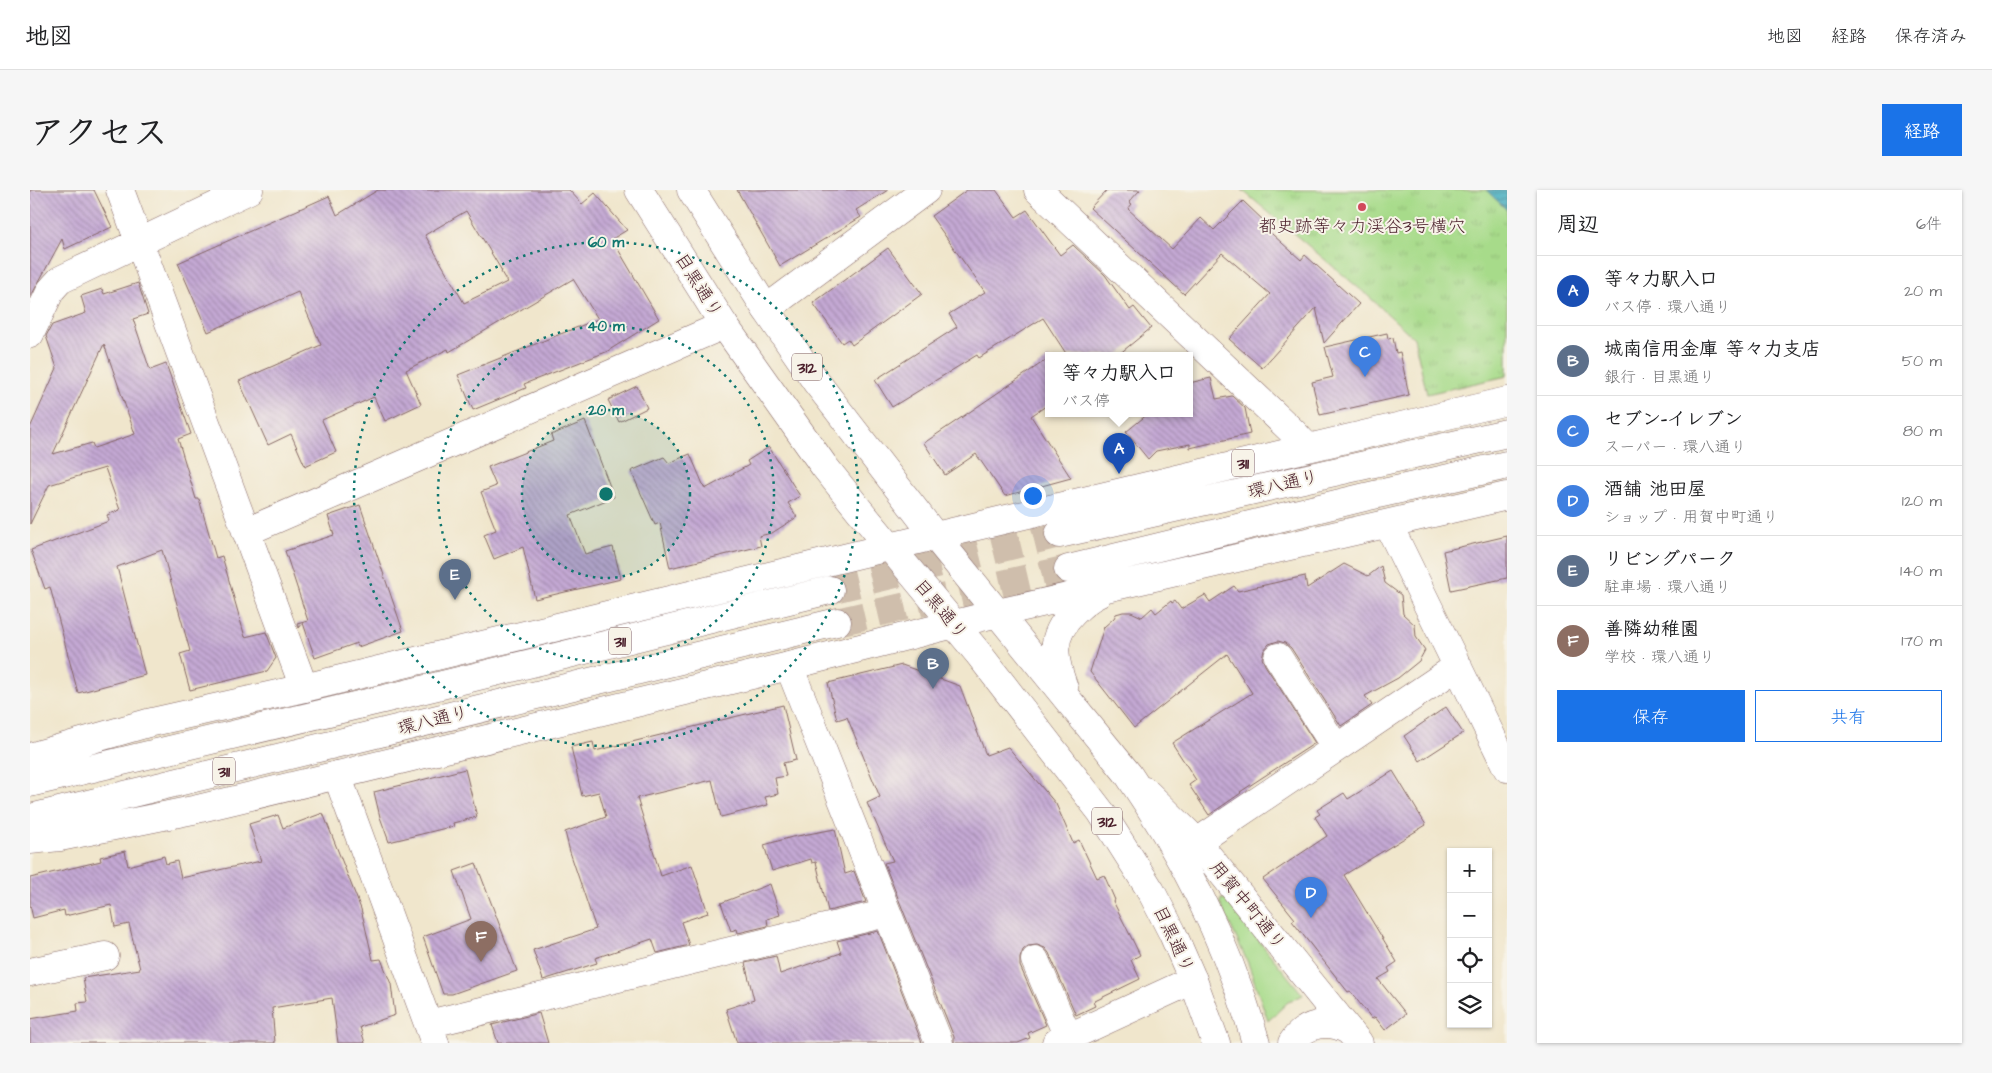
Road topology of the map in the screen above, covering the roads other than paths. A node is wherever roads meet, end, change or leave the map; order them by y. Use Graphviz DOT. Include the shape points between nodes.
graph roads {
  1 [pos="120,190"];
  2 [pos="249,190"];
  3 [pos="639,190"];
  4 [pos="691,190"];
  5 [pos="926,190"];
  6 [pos="1038,190"];
  7 [pos="140,241"];
  8 [pos="766,309"];
  9 [pos="724,325"];
  10 [pos="30,334"];
  11 [pos="1505,402"];
  12 [pos="1507,433"];
  13 [pos="1307,447"];
  14 [pos="1507,465"];
  15 [pos="1507,496"];
  16 [pos="1388,524"];
  17 [pos="246,532"];
  18 [pos="1060,534"];
  19 [pos="935,536"];
  20 [pos="890,548"];
  21 [pos="1068,569"];
  22 [pos="1111,587"];
  23 [pos="830,590"];
  24 [pos="998,613"];
  25 [pos="837,622"];
  26 [pos="955,624"];
  27 [pos="1278,657"];
  28 [pos="789,666"];
  29 [pos="1458,666"];
  30 [pos="304,688"];
  31 [pos="1069,701"];
  32 [pos="1336,748"];
  33 [pos="30,757"];
  34 [pos="1507,768"];
  35 [pos="1128,774"];
  36 [pos="338,775"];
  37 [pos="30,783"];
  38 [pos="30,818"];
  39 [pos="30,840"];
  40 [pos="1197,842"];
  41 [pos="887,913"];
  42 [pos="105,956"];
  43 [pos="1035,960"];
  44 [pos="30,972"];
  45 [pos="1193,980"];
  46 [pos="431,1034"];
  47 [pos="1354,1037"];
  48 [pos="1062,1040"];
  49 [pos="939,1043"];
  50 [pos="1216,1043"];
  51 [pos="1256,1043"];
  52 [pos="1292,1043"];
  1 -- 7 [label="main road"];
  2 -- 7 [label="main road"];
  3 -- 9 [label="main road, 目黒通り / 312"];
  4 -- 8 [label="main road, 312"];
  5 -- 8 [label="main road"];
  6 -- 13 [label="main road"];
  7 -- 10 [label="main road" via="56,282"];
  7 -- 17 [label="main road"];
  8 -- 19 [label="main road, 312"];
  9 -- 17 [label="main road"];
  9 -- 20 [label="main road, 目黒通り / 312" via="824,466"];
  11 -- 13 [label="main road, 311"];
  12 -- 18 [label="main road, 環八通り / 311"];
  13 -- 19 [label="main road, 311"];
  14 -- 21 [label="main road, 環八通り"];
  15 -- 16 [label="main road"];
  16 -- 22 [label="main road"];
  16 -- 29 [label="main road"];
  17 -- 30 [label="main road"];
  19 -- 20 [label="main road, 311"];
  19 -- 24 [label="main road, 312"];
  20 -- 26 [label="main road, 目黒通り / 312"];
  20 -- 30 [label="main road"];
  22 -- 24 [label="main road"];
  22 -- 31 [label="main road" via="1079,607 1058,633 1056,665"];
  23 -- 37 [label="main road, 環八通り / 311"];
  24 -- 26 [label="main road"];
  24 -- 31 [label="main road, 312"];
  25 -- 38 [label="main road, 環八通り / 311"];
  26 -- 28 [label="main road"];
  26 -- 45 [label="main road, 目黒通り / 312" via="1101,812 1151,891"];
  27 -- 32 [label="main road"];
  28 -- 36 [label="main road"];
  28 -- 41 [label="main road"];
  29 -- 32 [label="main road"];
  29 -- 34 [label="main road"];
  30 -- 33 [label="main road" via="148,723"];
  31 -- 35 [label="main road, 312"];
  32 -- 40 [label="main road"];
  35 -- 40 [label="main road, 用賀中町通り"];
  35 -- 51 [label="main road, 312" via="1166,832 1205,907"];
  36 -- 39 [label="main road" via="194,810"];
  36 -- 46 [label="main road"];
  40 -- 47 [label="main road, 用賀中町通り"];
  41 -- 46 [label="main road"];
  41 -- 49 [label="main road"];
  42 -- 44 [label="main road"];
  43 -- 48 [label="main road"];
  45 -- 48 [label="main road"];
  45 -- 50 [label="main road, 目黒通り / 312"];
  47 -- 52 [label="main road" via="1340,1026 1319,1024 1300,1033"];
}
